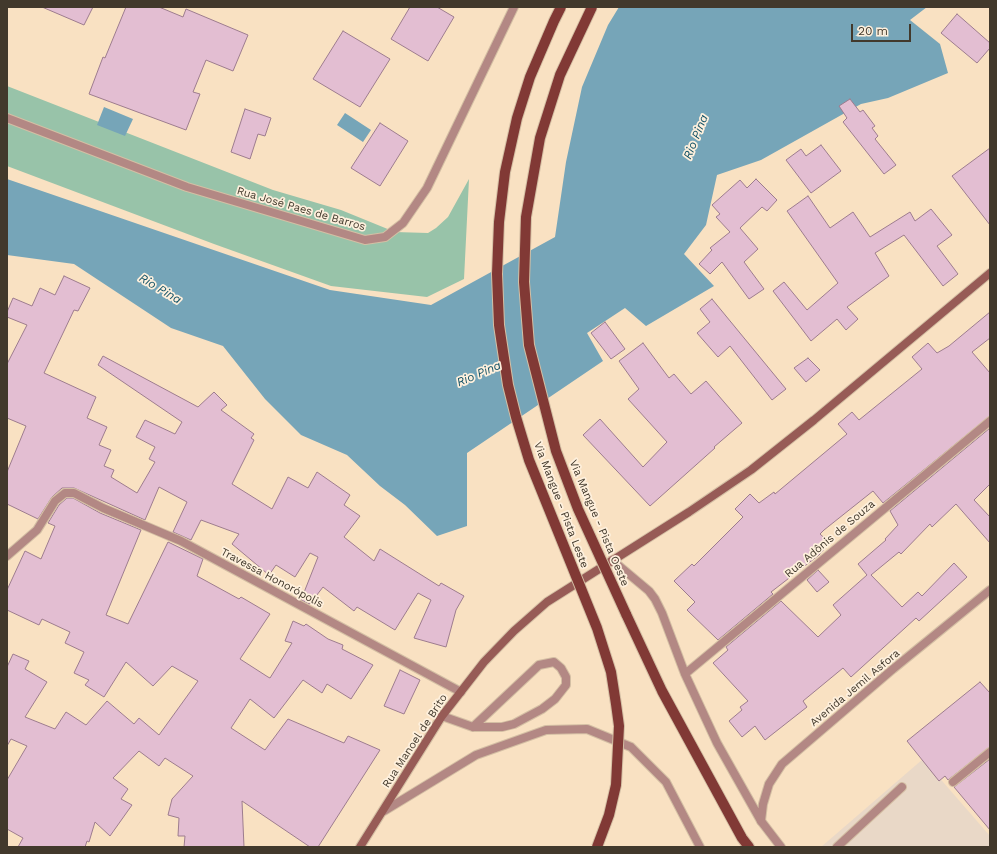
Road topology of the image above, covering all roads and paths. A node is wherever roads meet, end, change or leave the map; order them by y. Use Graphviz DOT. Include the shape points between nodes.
graph roads {
  1 [pos="514,7"];
  2 [pos="562,7"];
  3 [pos="592,7"];
  4 [pos="7,118"];
  5 [pos="990,273"];
  6 [pos="990,421"];
  7 [pos="7,556"];
  8 [pos="612,560"];
  9 [pos="990,590"];
  10 [pos="685,674"];
  11 [pos="461,692"];
  12 [pos="442,716"];
  13 [pos="474,727"];
  14 [pos="990,752"];
  15 [pos="953,782"];
  16 [pos="902,787"];
  17 [pos="384,811"];
  18 [pos="761,821"];
  19 [pos="742,843"];
  20 [pos="360,847"];
  21 [pos="597,847"];
  22 [pos="700,847"];
  23 [pos="749,847"];
  24 [pos="782,847"];
  25 [pos="837,847"];
  1 -- 4 [label="street, Rua José Paes de Barros" via="427,188 403,223 385,237 365,240 187,187"];
  2 -- 21 [label="main road, Via Mangue - Pista Leste, bridge" via="530,77 517,118 505,172 499,222 498,288 508,385 520,431 529,460 597,628 611,672 619,726 616,785 609,815"];
  3 -- 19 [label="main road, Via Mangue - Pista Oeste, bridge" via="560,76 540,138 526,217 524,282 529,345 556,451 578,509 662,691"];
  5 -- 8 [label="street, Rua Manoel de Brito" via="750,470"];
  6 -- 10 [label="street, Rua Adônis de Souza"];
  7 -- 11 [label="street, Travessa Honorópolis" via="37,530 55,501 68,492 74,493 181,541"];
  8 -- 10 [label="street" via="655,599"];
  8 -- 11 [label="street, Rua Manoel de Brito" via="546,602 484,662"];
  9 -- 18 [label="street, Avenida Jemil Asfora" via="782,764 769,784"];
  10 -- 18 [label="street" via="717,743"];
  11 -- 12 [label="street, Rua Manoel de Brito"];
  12 -- 13 [label="street"];
  12 -- 17 [label="street, Rua Manoel de Brito"];
  13 -- 13 [label="street" via="502,727 514,724 542,709 566,685 566,677 561,668 554,662 539,665"];
  14 -- 15 [label="street"];
  16 -- 25 [label="street"];
  17 -- 20 [label="street, Rua Manoel de Brito"];
  17 -- 22 [label="street" via="476,755 546,730 587,729 631,747 666,782"];
  18 -- 24 [label="street"];
  19 -- 23 [label="main road, Via Mangue - Pista Oeste"];
}
